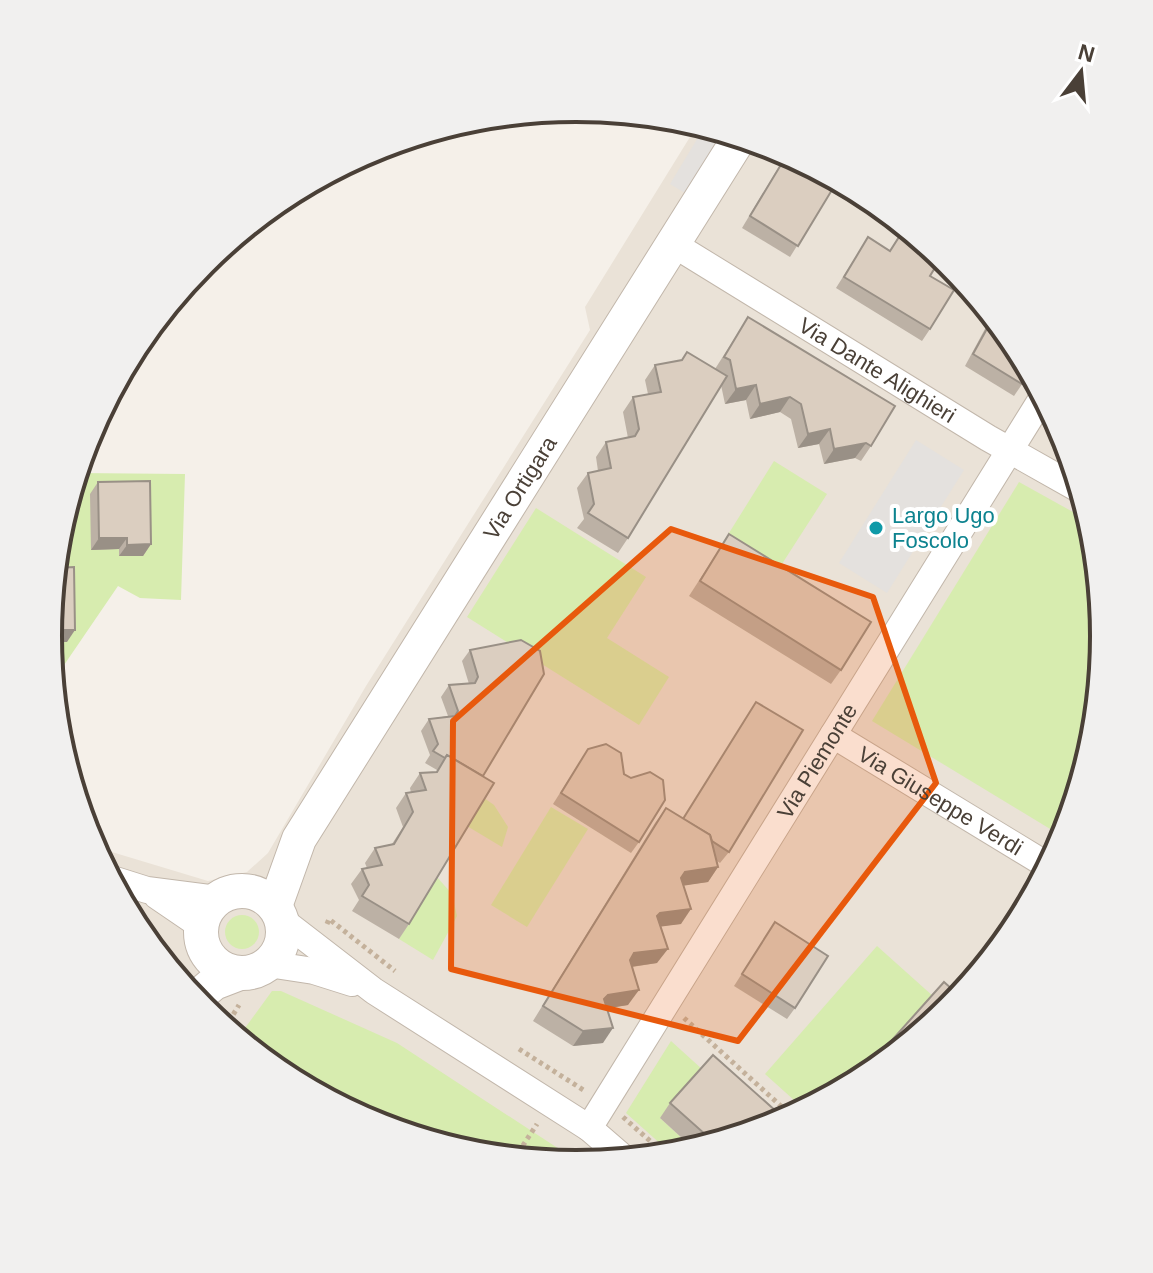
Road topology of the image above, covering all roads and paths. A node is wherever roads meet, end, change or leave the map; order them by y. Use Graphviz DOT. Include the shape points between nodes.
graph roads {
  1 [pos="734,147"];
  2 [pos="673,244"];
  3 [pos="1037,407"];
  4 [pos="1009,451"];
  5 [pos="1067,483"];
  6 [pos="833,735"];
  7 [pos="1040,861"];
  8 [pos="125,883"];
  9 [pos="238,916"];
  10 [pos="254,968"];
  11 [pos="202,988"];
  12 [pos="205,991"];
  13 [pos="374,991"];
  14 [pos="668,1003"];
  15 [pos="783,1108"];
  16 [pos="537,1124"];
  17 [pos="589,1128"];
  18 [pos="521,1148"];
  19 [pos="614,1150"];
  1 -- 2 [label="street, Via Ortigara"];
  2 -- 4 [label="street, Via Dante Alighieri"];
  2 -- 9 [label="street, Via Ortigara" via="299,839"];
  3 -- 4 [label="street, Via Piemonte"];
  4 -- 5 [label="street, Via Dante Alighieri"];
  4 -- 6 [label="street, Via Piemonte"];
  6 -- 7 [label="street, Via Giuseppe Verdi"];
  6 -- 14 [label="street, Via Piemonte"];
  8 -- 9 [label="street"];
  9 -- 10 [label="street" via="227,970"];
  9 -- 10 [label="street" via="283,936 278,952"];
  9 -- 11 [label="street"];
  9 -- 13 [label="street"];
  10 -- 12 [label="street"];
  10 -- 13 [label="street" via="314,971"];
  13 -- 17 [label="street"];
  14 -- 15 [label="path"];
  14 -- 17 [label="street, Via Piemonte"];
  16 -- 18 [label="path"];
  17 -- 19 [label="street"];
}
